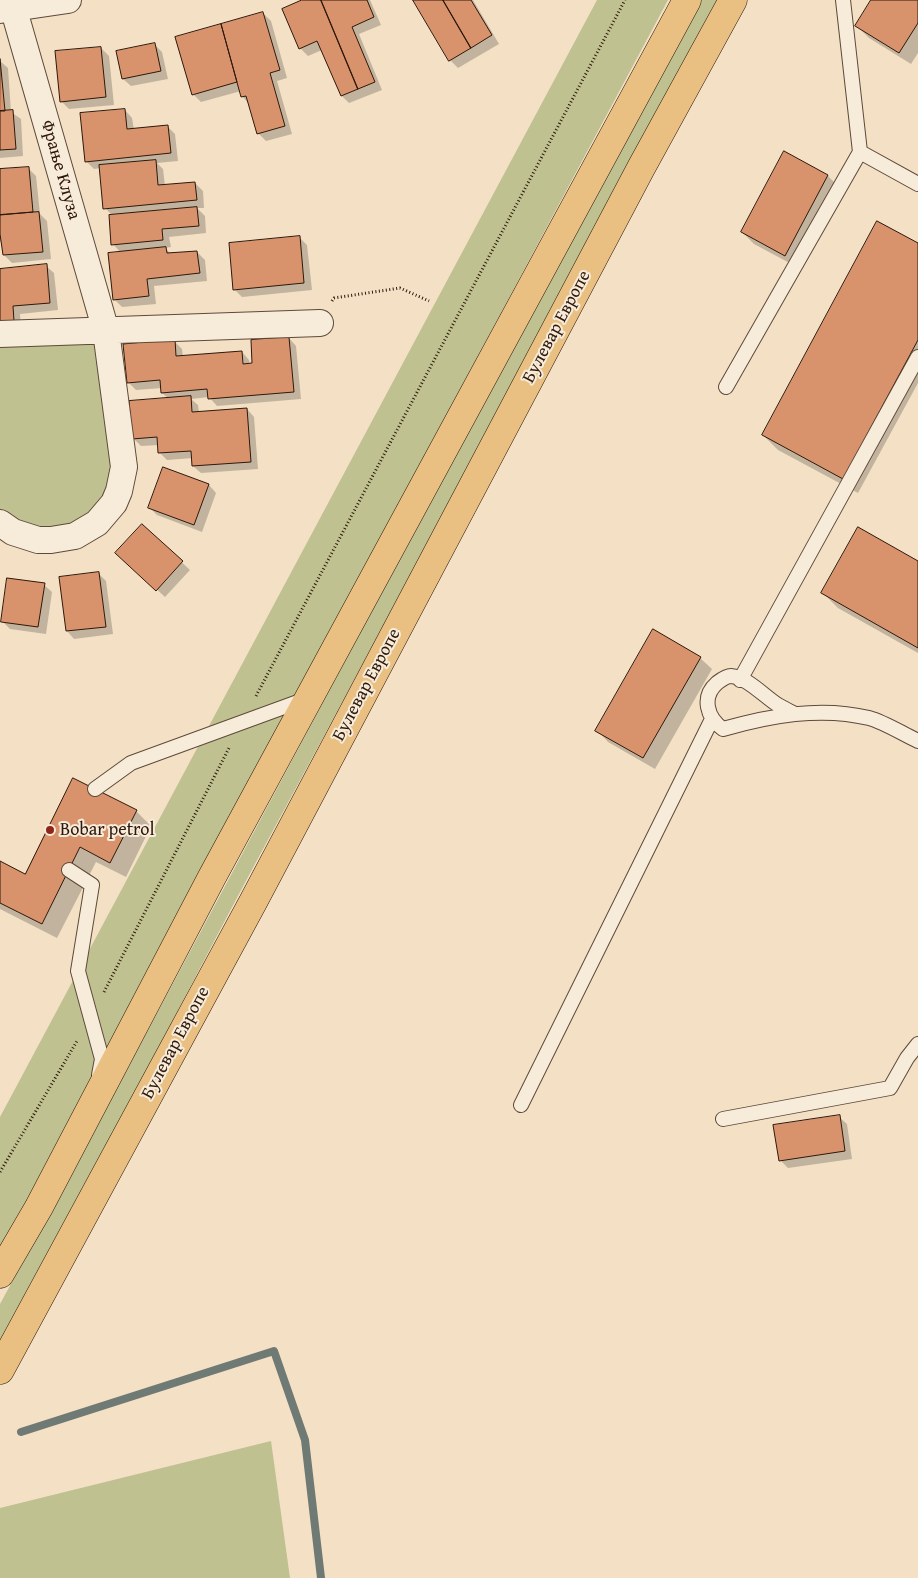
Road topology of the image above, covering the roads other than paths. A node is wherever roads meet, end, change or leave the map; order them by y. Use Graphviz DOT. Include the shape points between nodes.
graph roads {
  1 [pos="68,0"];
  2 [pos="687,0"];
  3 [pos="732,0"];
  4 [pos="843,0"];
  5 [pos="8,6"];
  6 [pos="860,152"];
  7 [pos="918,184"];
  8 [pos="320,323"];
  9 [pos="106,331"];
  10 [pos="0,334"];
  11 [pos="918,357"];
  12 [pos="726,387"];
  13 [pos="0,523"];
  14 [pos="740,680"];
  15 [pos="309,698"];
  16 [pos="795,714"];
  17 [pos="712,719"];
  18 [pos="918,741"];
  19 [pos="95,789"];
  20 [pos="69,870"];
  21 [pos="918,1044"];
  22 [pos="96,1098"];
  23 [pos="521,1105"];
  24 [pos="723,1119"];
  25 [pos="3,1264"];
  26 [pos="0,1370"];
  1 -- 5 [label="street"];
  2 -- 15 [label="main road"];
  3 -- 26 [label="main road, Булевар Европе"];
  4 -- 6 [label="lane"];
  5 -- 9 [label="street, Фрање Клуза"];
  6 -- 7 [label="lane"];
  6 -- 12 [label="lane"];
  8 -- 9 [label="street"];
  9 -- 10 [label="street"];
  9 -- 13 [label="street, Фрање Клуза" via="124,466 114,503 92,526 63,539 25,537"];
  11 -- 14 [label="lane"];
  14 -- 16 [label="lane"];
  14 -- 17 [label="lane" via="728,677 712,688 708,706"];
  15 -- 19 [label="lane" via="131,763"];
  15 -- 22 [label="main road"];
  16 -- 17 [label="lane" via="758,719 723,729"];
  16 -- 18 [label="lane" via="869,718"];
  17 -- 23 [label="lane"];
  20 -- 22 [label="lane" via="92,885 78,971 102,1059"];
  21 -- 24 [label="lane" via="890,1088"];
  22 -- 25 [label="main road" via="39,1207"];
}
